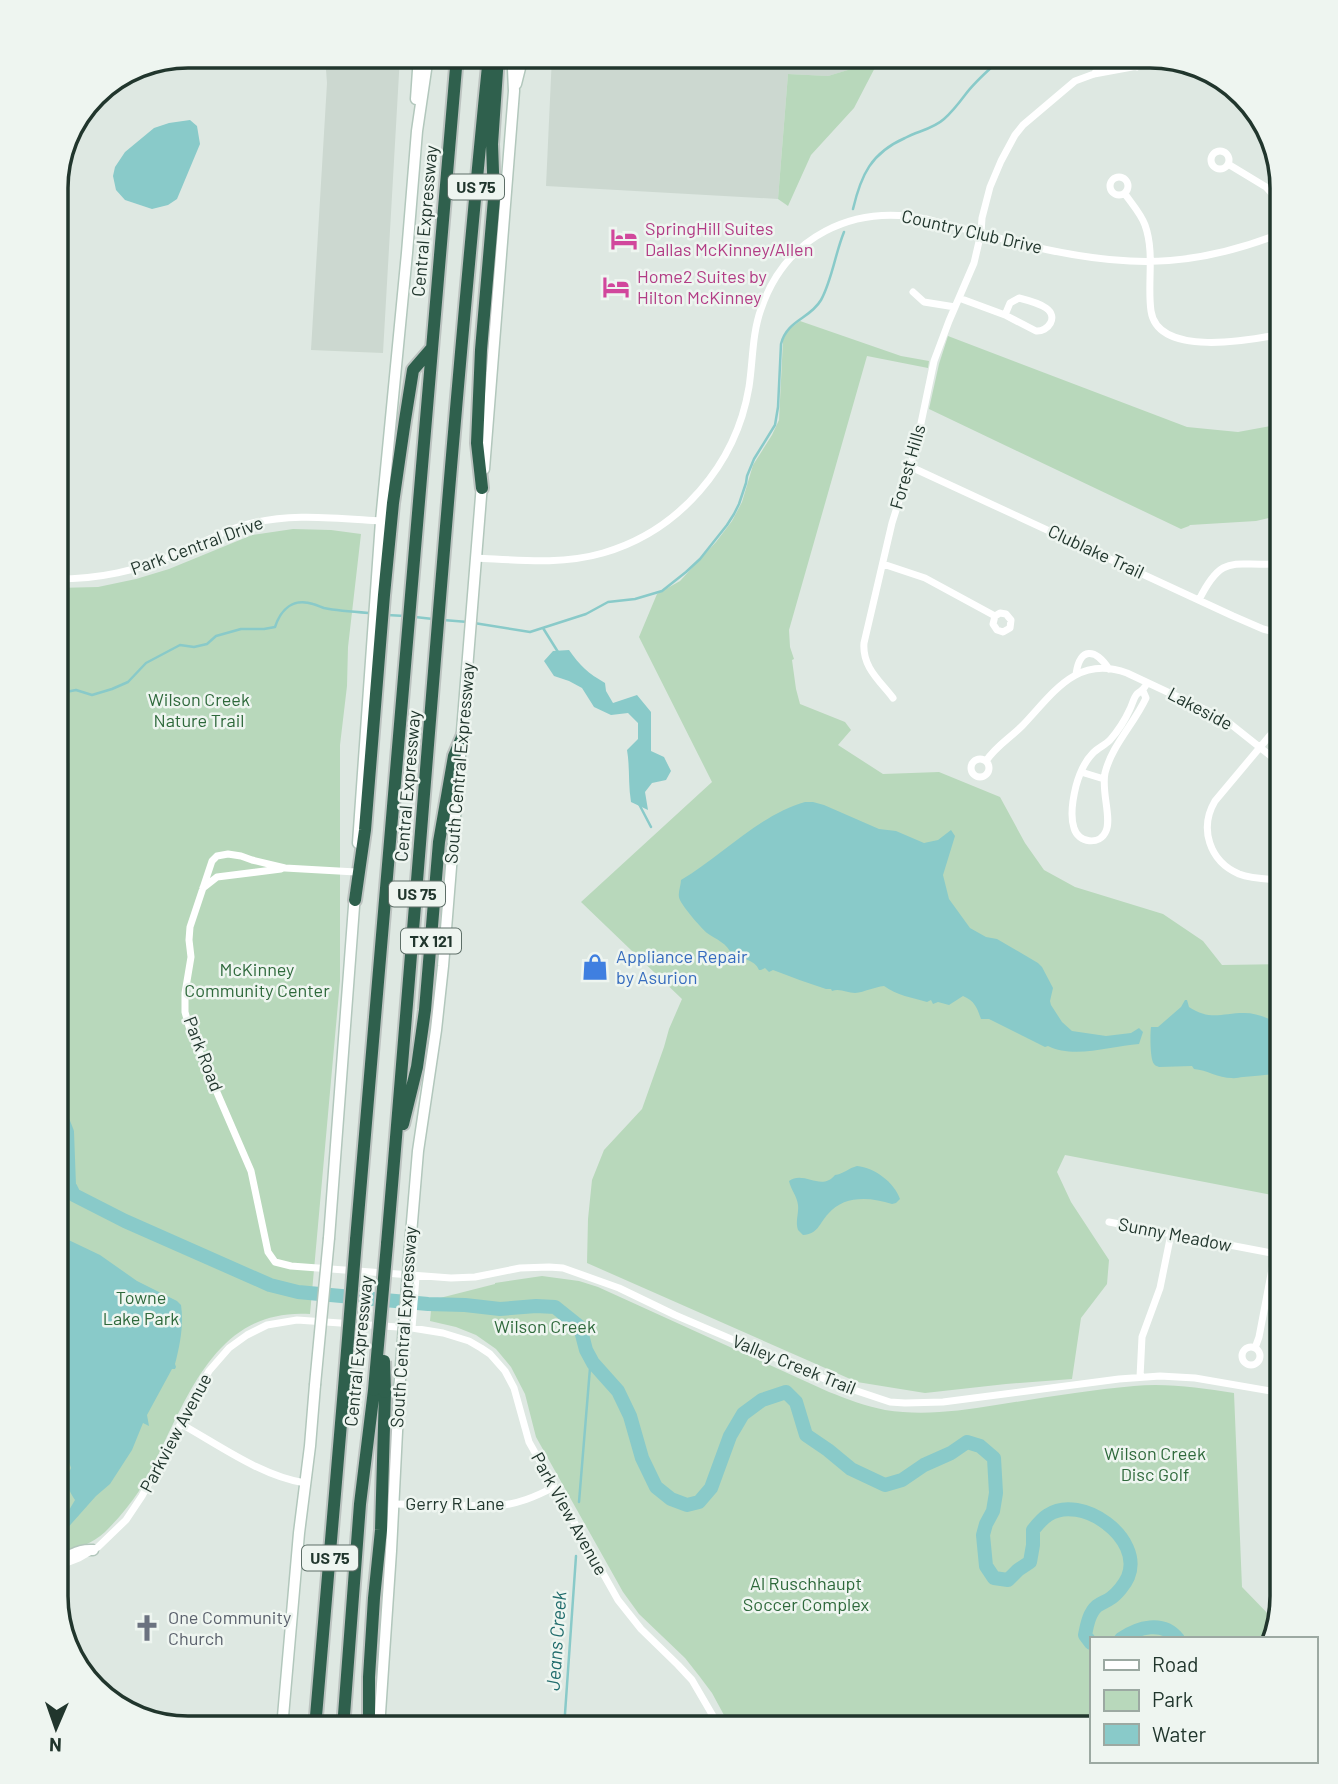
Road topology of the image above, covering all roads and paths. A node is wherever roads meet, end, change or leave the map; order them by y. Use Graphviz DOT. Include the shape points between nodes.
graph roads {
  1 [pos="418,68"];
  2 [pos="426,68"];
  3 [pos="456,68"];
  4 [pos="488,68"];
  5 [pos="497,68"];
  6 [pos="513,68"];
  7 [pos="520,68"];
  8 [pos="1099,69"];
  9 [pos="1125,69"];
  10 [pos="1094,74"];
  11 [pos="514,91"];
  12 [pos="417,131"];
  13 [pos="1228,164"];
  14 [pos="1270,190"];
  15 [pos="1125,194"];
  16 [pos="981,233"];
  17 [pos="1270,237"];
  18 [pos="1150,261"];
  19 [pos="913,292"];
  20 [pos="959,298"];
  21 [pos="955,307"];
  22 [pos="1005,315"];
  23 [pos="1270,336"];
  24 [pos="432,347"];
  25 [pos="911,467"];
  26 [pos="482,488"];
  27 [pos="381,521"];
  28 [pos="476,558"];
  29 [pos="1270,563"];
  30 [pos="883,564"];
  31 [pos="69,579"];
  32 [pos="379,595"];
  33 [pos="1199,600"];
  34 [pos="995,616"];
  35 [pos="377,628"];
  36 [pos="1270,630"];
  37 [pos="1109,669"];
  38 [pos="1076,674"];
  39 [pos="1147,683"];
  40 [pos="1143,691"];
  41 [pos="893,698"];
  42 [pos="463,734"];
  43 [pos="1270,734"];
  44 [pos="1259,747"];
  45 [pos="1270,756"];
  46 [pos="986,761"];
  47 [pos="1081,772"];
  48 [pos="1104,779"];
  49 [pos="285,868"];
  50 [pos="356,872"];
  51 [pos="1270,879"];
  52 [pos="203,888"];
  53 [pos="355,900"];
  54 [pos="396,1148"];
  55 [pos="1109,1222"];
  56 [pos="1171,1234"];
  57 [pos="1270,1252"];
  58 [pos="318,1268"];
  59 [pos="416,1277"];
  60 [pos="1270,1291"];
  61 [pos="412,1328"];
  62 [pos="1255,1348"];
  63 [pos="1140,1377"];
  64 [pos="380,1391"];
  65 [pos="1270,1391"];
  66 [pos="181,1424"];
  67 [pos="305,1483"];
  68 [pos="554,1487"];
  69 [pos="393,1504"];
  70 [pos="93,1550"];
  71 [pos="68,1557"];
  72 [pos="68,1561"];
  73 [pos="283,1716"];
  74 [pos="316,1716"];
  75 [pos="344,1716"];
  76 [pos="369,1716"];
  77 [pos="380,1716"];
  78 [pos="713,1716"];
  1 -- 12 [label="main road"];
  2 -- 12 [label="main road"];
  3 -- 24 [label="highway, Central Expressway / US 75"];
  4 -- 54 [label="highway, Central Expressway / US 75"];
  5 -- 26 [label="highway" via="494,200 477,443"];
  6 -- 11 [label="main road, South Central Expressway"];
  7 -- 11 [label="main road, South Central Expressway"];
  8 -- 10 [label="street"];
  9 -- 10 [label="street"];
  10 -- 16 [label="street, Forest Hills" via="1067,87 1015,135 992,181"];
  11 -- 26 [label="main road, South Central Expressway"];
  12 -- 27 [label="main road"];
  13 -- 14 [label="street"];
  15 -- 18 [label="street" via="1144,223"];
  16 -- 18 [label="street, Country Club Drive" via="1072,255"];
  16 -- 20 [label="street, Forest Hills"];
  16 -- 28 [label="street, Country Club Drive" via="891,214 858,219 821,234 791,258 767,294 757,322 749,387 737,427 715,472 687,506 640,538 605,553 558,561"];
  17 -- 18 [label="street, Country Club Drive" via="1214,254"];
  18 -- 23 [label="street" via="1152,317 1169,335 1218,342"];
  19 -- 21 [label="street" via="928,303"];
  20 -- 21 [label="street, Forest Hills"];
  20 -- 22 [label="street"];
  21 -- 25 [label="street, Forest Hills" via="934,361"];
  22 -- 22 [label="street" via="1010,303 1019,298 1047,309 1052,318 1039,332"];
  24 -- 32 [label="highway" via="413,370"];
  24 -- 74 [label="highway, Central Expressway / US 75, bridge"];
  25 -- 30 [label="street, Forest Hills"];
  25 -- 33 [label="street, Clublake Trail"];
  26 -- 28 [label="main road, South Central Expressway"];
  27 -- 31 [label="street, Park Central Drive" via="302,516 259,522 130,571"];
  27 -- 32 [label="main road"];
  28 -- 42 [label="main road, South Central Expressway"];
  29 -- 33 [label="street" via="1227,565 1213,575"];
  30 -- 34 [label="street" via="925,578"];
  30 -- 41 [label="street, Forest Hills" via="864,655"];
  32 -- 35 [label="highway"];
  33 -- 36 [label="street, Clublake Trail"];
  35 -- 50 [label="main road"];
  35 -- 53 [label="highway" via="365,830"];
  37 -- 38 [label="street, Lakeside"];
  37 -- 38 [label="street, Lakeside" via="1100,656 1090,653 1080,660"];
  37 -- 39 [label="street, Lakeside"];
  38 -- 46 [label="street, Lakeside" via="1052,692"];
  39 -- 40 [label="street"];
  39 -- 44 [label="street, Lakeside" via="1221,718"];
  40 -- 47 [label="street"];
  40 -- 48 [label="street" via="1146,698 1114,750"];
  42 -- 54 [label="highway, TX 121" via="454,756 439,842 417,1067"];
  42 -- 69 [label="main road, South Central Expressway, bridge" via="440,991 418,1151"];
  43 -- 44 [label="street"];
  44 -- 45 [label="street, Lakeside"];
  44 -- 51 [label="street" via="1213,805 1208,838 1231,870"];
  47 -- 48 [label="street"];
  47 -- 48 [label="street" via="1074,794 1073,824 1078,835 1088,841 1101,837 1107,827"];
  49 -- 50 [label="street, Park Road"];
  49 -- 52 [label="street" via="217,877"];
  49 -- 52 [label="street, Park Road" via="228,853 212,861"];
  50 -- 53 [label="main road"];
  52 -- 58 [label="street, Park Road" via="190,927 185,993 190,1030 251,1171 271,1258 281,1265"];
  53 -- 67 [label="main road, bridge"];
  54 -- 64 [label="highway, Central Expressway / US 75, bridge"];
  55 -- 56 [label="street, Sunny Meadow"];
  56 -- 57 [label="street, Sunny Meadow"];
  56 -- 63 [label="street" via="1160,1288 1142,1337"];
  58 -- 59 [label="street, Valley Creek Trail"];
  59 -- 61 [label="street"];
  59 -- 63 [label="street, Valley Creek Trail" via="461,1278 520,1268 563,1268 839,1385 890,1402 943,1402"];
  60 -- 62 [label="street"];
  61 -- 66 [label="street, Parkview Avenue" via="308,1320 267,1325 229,1348 209,1371"];
  61 -- 68 [label="street, Park View Avenue" via="469,1341 499,1363 514,1388 529,1442"];
  63 -- 65 [label="street, Valley Creek Trail" via="1195,1378"];
  64 -- 75 [label="highway, Central Expressway / US 75" via="360,1504"];
  64 -- 76 [label="highway" via="380,1530"];
  66 -- 67 [label="street" via="261,1469"];
  66 -- 70 [label="street, Parkview Avenue" via="134,1510"];
  67 -- 73 [label="main road"];
  68 -- 69 [label="street, Gerry R Lane" via="509,1505"];
  68 -- 78 [label="street, Park View Avenue" via="618,1600 692,1681"];
  69 -- 77 [label="main road, South Central Expressway"];
  70 -- 71 [label="main road" via="83,1549"];
  70 -- 72 [label="street, Parkview Avenue"];
}
